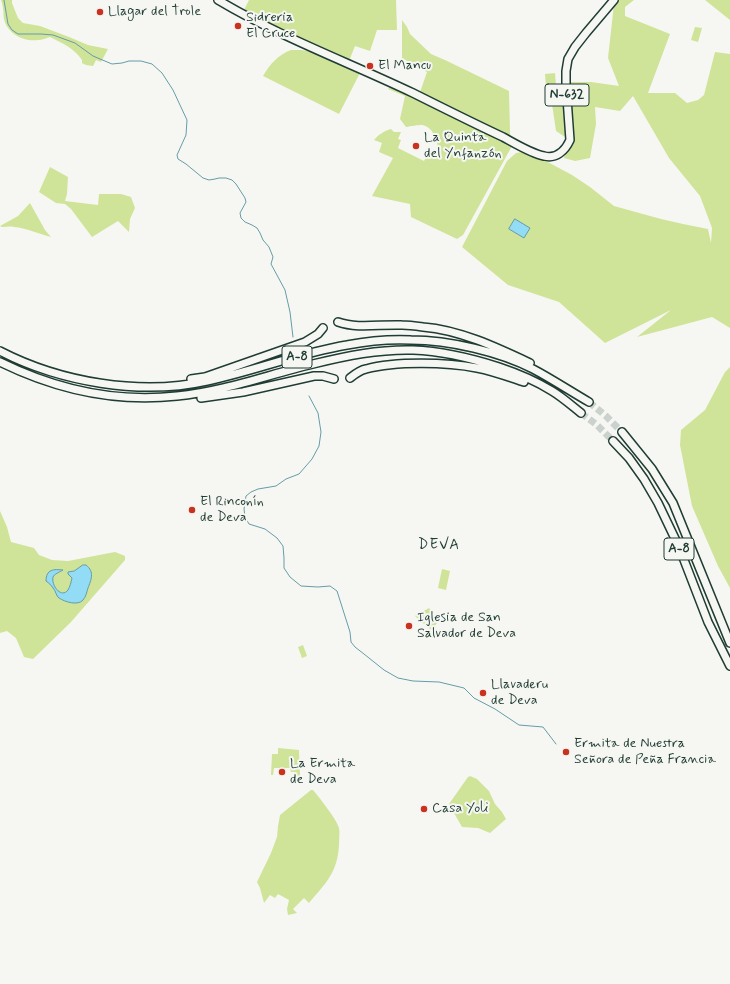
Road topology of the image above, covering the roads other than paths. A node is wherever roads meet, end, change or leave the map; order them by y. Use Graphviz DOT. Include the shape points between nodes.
graph roads {
  1 [pos="218,0"];
  2 [pos="614,0"];
  3 [pos="338,322"];
  4 [pos="323,328"];
  5 [pos="3,352"];
  6 [pos="0,362"];
  7 [pos="350,378"];
  8 [pos="334,379"];
  9 [pos="149,398"];
  10 [pos="581,398"];
  11 [pos="589,402"];
  12 [pos="622,432"];
  13 [pos="613,440"];
  14 [pos="730,643"];
  15 [pos="730,666"];
  1 -- 2 [label="highway, N-632" via="279,37 321,52 398,86 538,154 553,157 568,146 570,140 566,84 568,59"];
  3 -- 10 [label="highway" via="351,326 425,327 480,341 533,364 573,388"];
  4 -- 5 [label="highway" via="306,342 205,377 174,382 110,381 55,370"];
  5 -- 10 [label="highway, A-8" via="35,366 80,379 109,385 141,387 206,382 347,344 413,340 478,349 507,358 532,368"];
  6 -- 9 [label="highway, A-8" via="32,376 80,391 115,397"];
  7 -- 9 [label="highway, A-8" via="365,369 384,365 435,364 477,368 529,383 581,412 551,391 508,370 477,360 413,350 350,355 209,392"];
  8 -- 9 [label="highway" via="314,376 243,392 187,399"];
  10 -- 11 [label="highway, A-8"];
  12 -- 14 [label="highway, A-8" via="652,469 673,504"];
  13 -- 15 [label="highway, A-8" via="644,479 658,503 679,547 708,622"];
}
